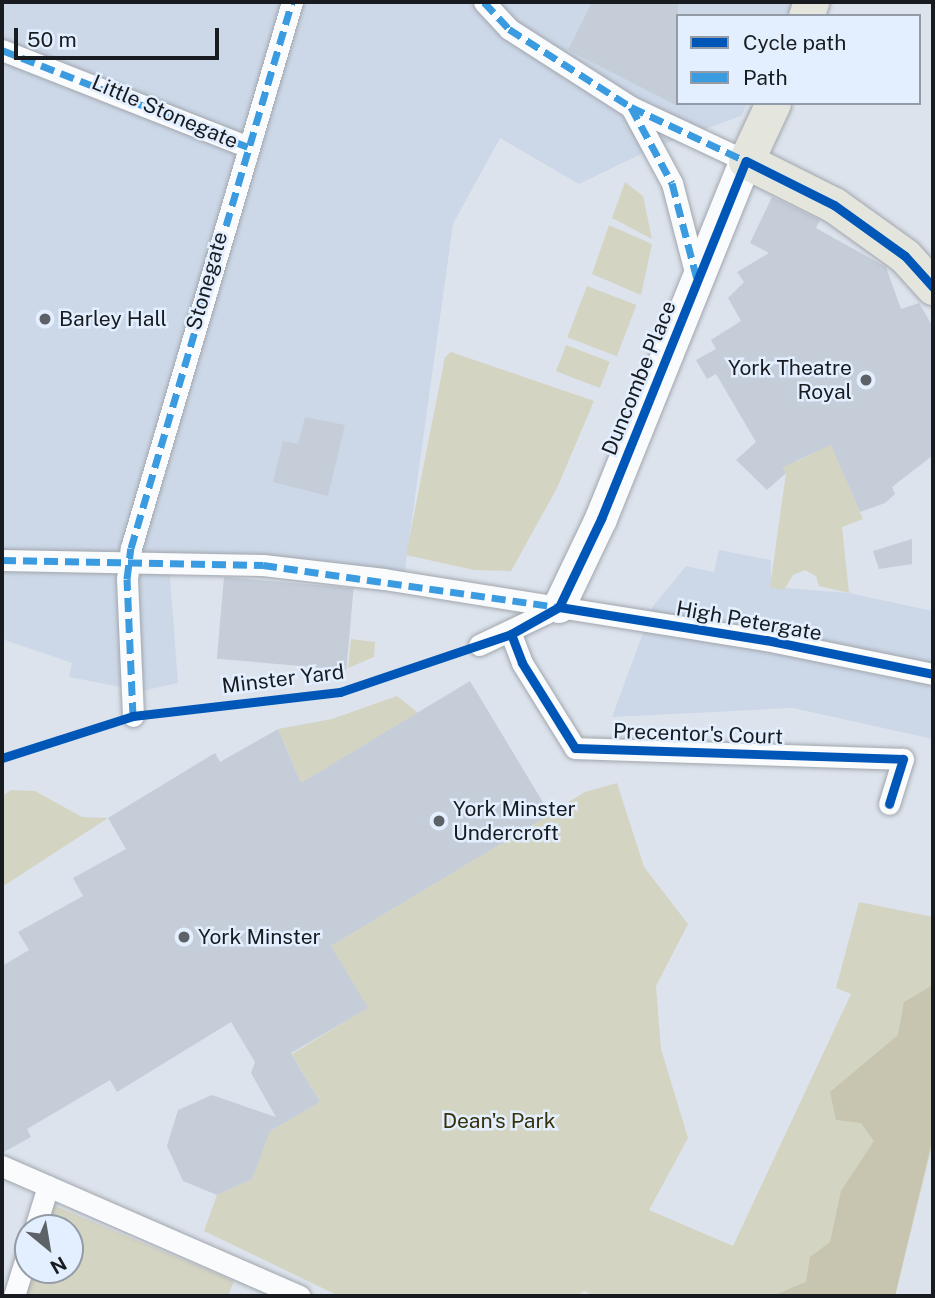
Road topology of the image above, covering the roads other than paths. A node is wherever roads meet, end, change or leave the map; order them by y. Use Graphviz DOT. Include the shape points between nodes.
graph roads {
  1 [pos="292,2"];
  2 [pos="484,2"];
  3 [pos="2,50"];
  4 [pos="772,105"];
  5 [pos="631,107"];
  6 [pos="248,147"];
  7 [pos="746,161"];
  8 [pos="698,282"];
  9 [pos="933,287"];
  10 [pos="2,560"];
  11 [pos="128,561"];
  12 [pos="559,607"];
  13 [pos="511,634"];
  14 [pos="479,645"];
  15 [pos="933,674"];
  16 [pos="133,716"];
  17 [pos="889,804"];
  18 [pos="2,1166"];
  19 [pos="48,1186"];
  20 [pos="39,1214"];
  21 [pos="300,1296"];
  1 -- 6 [label="street, Stonegate"];
  2 -- 5 [label="street" via="509,29"];
  3 -- 6 [label="street, Little Stonegate"];
  4 -- 7 [label="main road"];
  5 -- 7 [label="street"];
  5 -- 8 [label="street" via="672,183"];
  6 -- 11 [label="street, Stonegate" via="145,488"];
  7 -- 8 [label="street, Duncombe Place"];
  7 -- 9 [label="main road" via="834,205 905,256"];
  8 -- 12 [label="street, Duncombe Place" via="601,519"];
  10 -- 11 [label="street, High Petergate"];
  11 -- 12 [label="street, High Petergate" via="263,565"];
  11 -- 16 [label="street, Stonegate"];
  12 -- 13 [label="street"];
  12 -- 15 [label="street, High Petergate" via="766,640"];
  13 -- 14 [label="street"];
  13 -- 17 [label="street, Precentor's Court" via="522,663 575,748 903,759"];
  18 -- 19 [label="street"];
  19 -- 20 [label="street"];
  19 -- 21 [label="street"];
}
